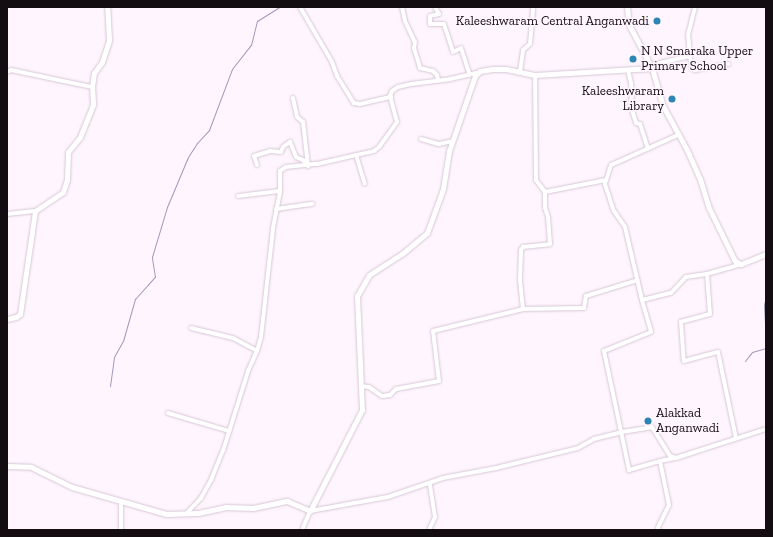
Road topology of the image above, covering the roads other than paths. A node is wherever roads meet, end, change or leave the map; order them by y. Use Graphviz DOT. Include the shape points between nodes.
graph roads {
  1 [pos="107,7"];
  2 [pos="300,7"];
  3 [pos="402,7"];
  4 [pos="435,7"];
  5 [pos="533,7"];
  6 [pos="627,7"];
  7 [pos="695,7"];
  8 [pos="690,56"];
  9 [pos="728,64"];
  10 [pos="652,67"];
  11 [pos="628,70"];
  12 [pos="7,72"];
  13 [pos="520,72"];
  14 [pos="477,73"];
  15 [pos="470,75"];
  16 [pos="535,75"];
  17 [pos="438,80"];
  18 [pos="92,87"];
  19 [pos="391,97"];
  20 [pos="293,98"];
  21 [pos="678,134"];
  22 [pos="421,139"];
  23 [pos="453,141"];
  24 [pos="648,149"];
  25 [pos="356,155"];
  26 [pos="257,165"];
  27 [pos="308,166"];
  28 [pos="606,180"];
  29 [pos="365,184"];
  30 [pos="280,191"];
  31 [pos="544,192"];
  32 [pos="238,196"];
  33 [pos="313,204"];
  34 [pos="276,209"];
  35 [pos="35,211"];
  36 [pos="7,214"];
  37 [pos="766,254"];
  38 [pos="740,264"];
  39 [pos="708,274"];
  40 [pos="638,280"];
  41 [pos="642,300"];
  42 [pos="523,309"];
  43 [pos="7,319"];
  44 [pos="191,328"];
  45 [pos="257,351"];
  46 [pos="361,386"];
  47 [pos="168,413"];
  48 [pos="766,429"];
  49 [pos="229,431"];
  50 [pos="622,432"];
  51 [pos="736,438"];
  52 [pos="676,458"];
  53 [pos="660,461"];
  54 [pos="7,466"];
  55 [pos="430,484"];
  56 [pos="120,502"];
  57 [pos="310,512"];
  58 [pos="187,513"];
  59 [pos="121,530"];
  60 [pos="302,530"];
  61 [pos="429,530"];
  62 [pos="659,530"];
  1 -- 18 [label="street" via="109,40 102,62 94,73"];
  2 -- 19 [label="street" via="354,103"];
  3 -- 17 [label="street" via="405,21 415,42 414,48 420,68 433,71"];
  4 -- 15 [label="street" via="439,14 430,16 430,24 444,24 453,52 461,48"];
  5 -- 13 [label="street" via="530,44 523,50"];
  6 -- 10 [label="street" via="629,25"];
  7 -- 8 [label="street" via="688,35"];
  8 -- 9 [label="street" via="692,68 695,70"];
  8 -- 10 [label="street"];
  10 -- 11 [label="street"];
  10 -- 21 [label="street" via="663,106"];
  11 -- 16 [label="street"];
  11 -- 24 [label="street" via="632,83 630,104"];
  12 -- 18 [label="street" via="11,70"];
  13 -- 14 [label="street" via="493,69"];
  13 -- 16 [label="street"];
  14 -- 15 [label="street"];
  14 -- 23 [label="street"];
  15 -- 17 [label="street"];
  16 -- 31 [label="street" via="536,180"];
  17 -- 19 [label="street" via="398,87 392,91"];
  18 -- 35 [label="street" via="93,104 80,137 68,152 67,180 63,192"];
  19 -- 25 [label="street" via="398,120 396,124 376,150"];
  20 -- 27 [label="street" via="297,117 303,122"];
  21 -- 24 [label="street"];
  21 -- 38 [label="street" via="700,179 709,208 735,261"];
  22 -- 23 [label="street" via="439,144"];
  23 -- 46 [label="street" via="443,189 427,233 403,253 369,275 357,296"];
  24 -- 28 [label="street" via="610,165"];
  25 -- 27 [label="street"];
  25 -- 29 [label="street"];
  26 -- 27 [label="street" via="254,156 270,151 281,152 290,142 296,157"];
  27 -- 30 [label="street" via="283,168 280,171"];
  28 -- 31 [label="street"];
  28 -- 40 [label="street" via="604,184 614,211 625,227"];
  30 -- 32 [label="street"];
  30 -- 34 [label="street"];
  31 -- 42 [label="street" via="550,244 523,247 521,250"];
  33 -- 34 [label="street"];
  34 -- 45 [label="street" via="261,337"];
  35 -- 36 [label="street"];
  35 -- 43 [label="street" via="20,314"];
  37 -- 38 [label="street"];
  38 -- 39 [label="street"];
  39 -- 41 [label="street" via="686,277 671,293"];
  39 -- 51 [label="street" via="710,314 681,322 684,361 718,352"];
  40 -- 41 [label="street"];
  40 -- 42 [label="street" via="586,296 584,308"];
  41 -- 50 [label="street" via="651,332 604,351"];
  42 -- 46 [label="street" via="433,331 439,381 396,389 390,395 382,396 369,387"];
  44 -- 45 [label="street" via="233,338"];
  45 -- 49 [label="street"];
  46 -- 57 [label="street" via="362,410"];
  47 -- 49 [label="street"];
  48 -- 51 [label="street"];
  49 -- 58 [label="street" via="211,480 201,498"];
  50 -- 52 [label="street" via="652,427 670,456"];
  50 -- 53 [label="street" via="629,470"];
  50 -- 55 [label="street" via="594,439 578,448 443,478"];
  51 -- 52 [label="street"];
  52 -- 53 [label="street"];
  53 -- 62 [label="street" via="669,505"];
  54 -- 56 [label="street" via="30,467 72,486"];
  55 -- 57 [label="street" via="388,497"];
  55 -- 61 [label="street" via="435,517"];
  56 -- 58 [label="street" via="166,514"];
  56 -- 59 [label="street"];
  57 -- 58 [label="street" via="287,500 253,508 226,507"];
  57 -- 60 [label="street"];
}
